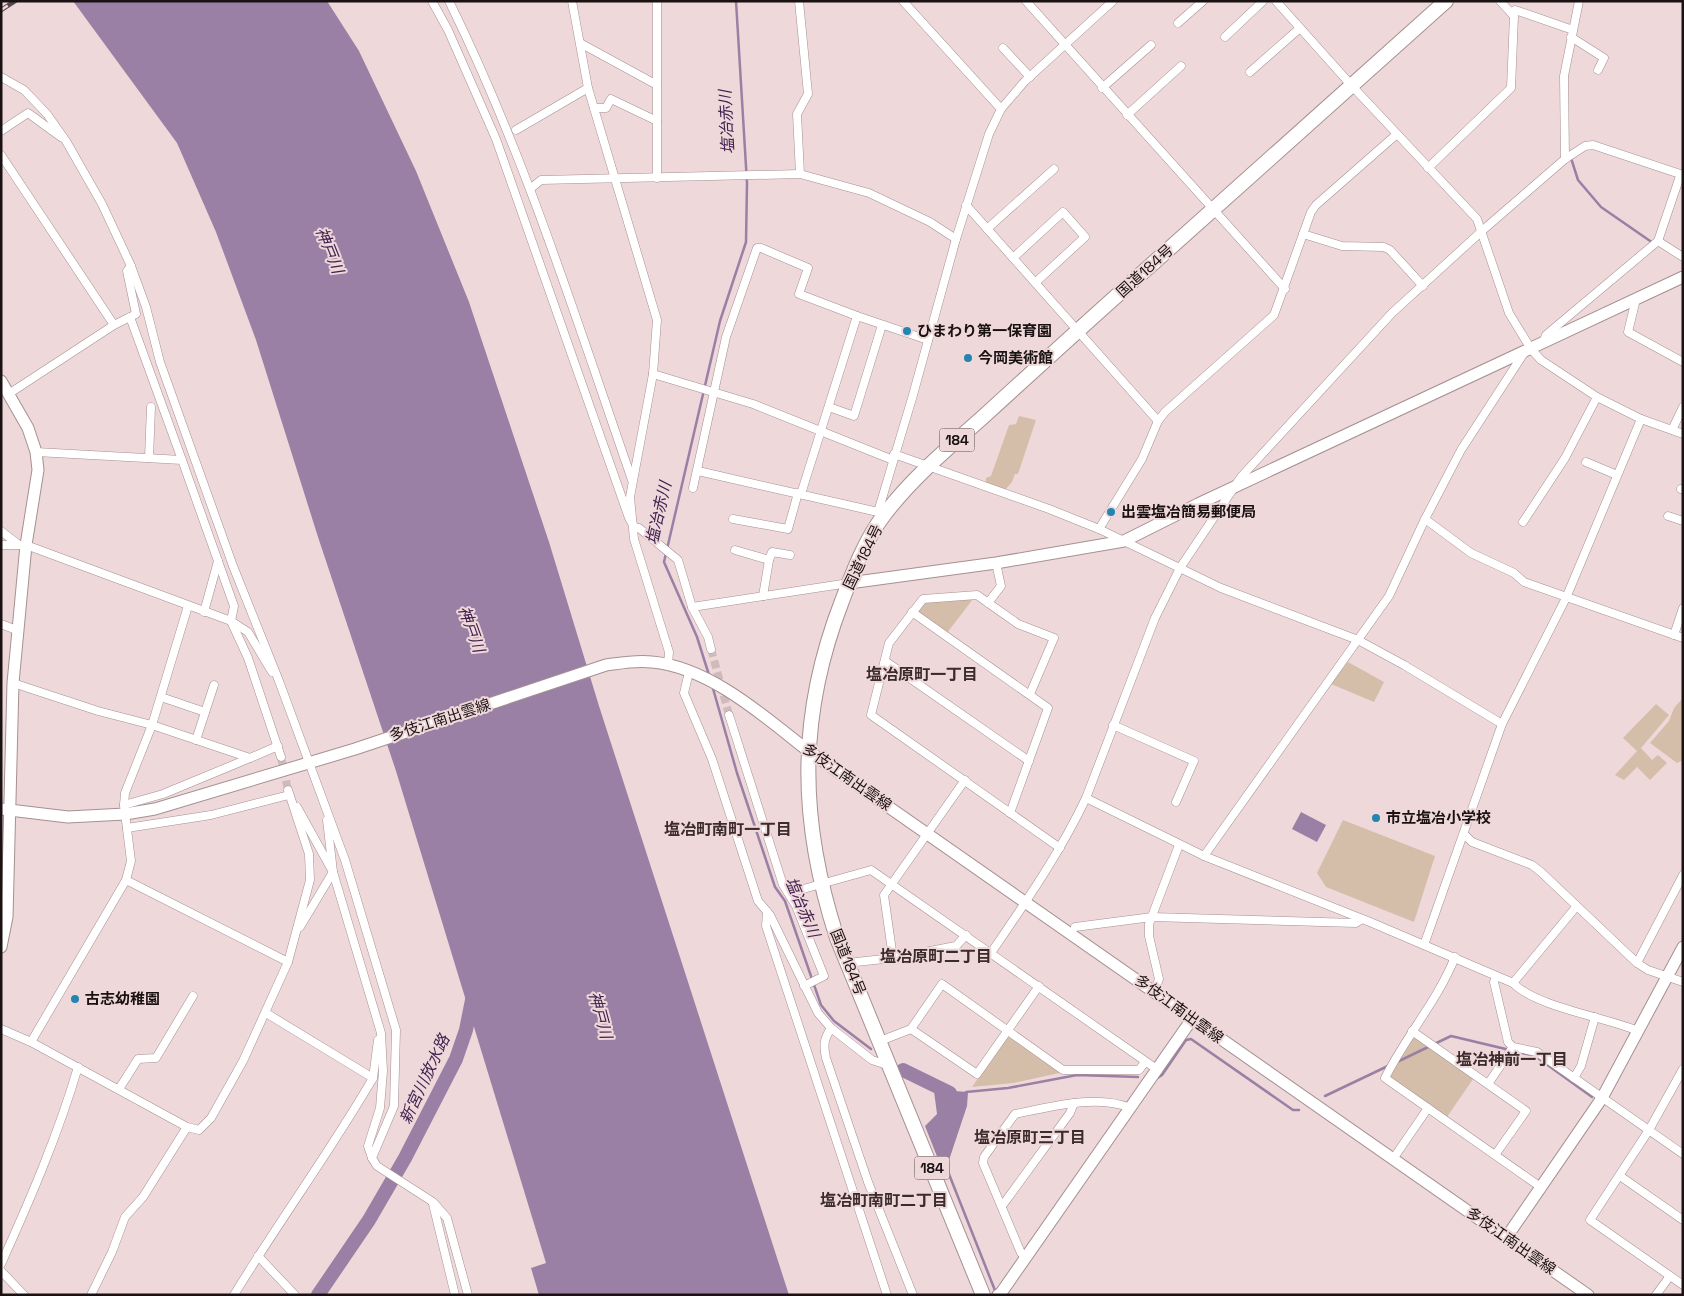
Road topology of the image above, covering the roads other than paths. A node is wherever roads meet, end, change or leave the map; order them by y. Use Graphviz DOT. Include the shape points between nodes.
graph roads {
  1 [pos="432,1"];
  2 [pos="449,1"];
  3 [pos="572,1"];
  4 [pos="657,1"];
  5 [pos="798,1"];
  6 [pos="1026,1"];
  7 [pos="1113,1"];
  8 [pos="1202,1"];
  9 [pos="1263,1"];
  10 [pos="1276,1"];
  11 [pos="1446,1"];
  12 [pos="1500,1"];
  13 [pos="1579,1"];
  14 [pos="905,2"];
  15 [pos="1511,13"];
  16 [pos="1178,22"];
  17 [pos="1300,28"];
  18 [pos="1572,34"];
  19 [pos="1225,37"];
  20 [pos="580,43"];
  21 [pos="1064,44"];
  22 [pos="1151,45"];
  23 [pos="1003,48"];
  24 [pos="1181,66"];
  25 [pos="1598,70"];
  26 [pos="1250,72"];
  27 [pos="1,77"];
  28 [pos="1030,77"];
  29 [pos="657,85"];
  30 [pos="1352,86"];
  31 [pos="588,88"];
  32 [pos="1102,88"];
  33 [pos="594,108"];
  34 [pos="1001,109"];
  35 [pos="1127,115"];
  36 [pos="657,121"];
  37 [pos="516,130"];
  38 [pos="1,131"];
  39 [pos="1397,134"];
  40 [pos="66,141"];
  41 [pos="1,155"];
  42 [pos="1565,159"];
  43 [pos="1428,168"];
  44 [pos="1054,169"];
  45 [pos="800,174"];
  46 [pos="1683,175"];
  47 [pos="657,178"];
  48 [pos="615,179"];
  49 [pos="530,189"];
  50 [pos="966,205"];
  51 [pos="1213,210"];
  52 [pos="987,229"];
  53 [pos="1482,230"];
  54 [pos="1303,234"];
  55 [pos="956,238"];
  56 [pos="1658,241"];
  57 [pos="1683,257"];
  58 [pos="1013,258"];
  59 [pos="131,266"];
  60 [pos="1683,277"];
  61 [pos="1036,282"];
  62 [pos="1423,286"];
  63 [pos="1285,288"];
  64 [pos="1636,299"];
  65 [pos="857,316"];
  66 [pos="130,317"];
  67 [pos="114,325"];
  68 [pos="882,325"];
  69 [pos="1079,329"];
  70 [pos="928,340"];
  71 [pos="1543,343"];
  72 [pos="1528,350"];
  73 [pos="1683,362"];
  74 [pos="653,374"];
  75 [pos="1,381"];
  76 [pos="714,392"];
  77 [pos="10,393"];
  78 [pos="1597,397"];
  79 [pos="151,407"];
  80 [pos="829,407"];
  81 [pos="1683,407"];
  82 [pos="1641,419"];
  83 [pos="1158,421"];
  84 [pos="821,430"];
  85 [pos="1672,430"];
  86 [pos="1683,434"];
  87 [pos="36,452"];
  88 [pos="894,457"];
  89 [pos="149,458"];
  90 [pos="182,460"];
  91 [pos="1586,462"];
  92 [pos="927,467"];
  93 [pos="698,471"];
  94 [pos="1617,475"];
  95 [pos="632,482"];
  96 [pos="694,488"];
  97 [pos="1235,488"];
  98 [pos="800,494"];
  99 [pos="880,515"];
  100 [pos="1668,516"];
  101 [pos="733,519"];
  102 [pos="1425,519"];
  103 [pos="1683,521"];
  104 [pos="1523,522"];
  105 [pos="635,528"];
  106 [pos="1099,529"];
  107 [pos="1,531"];
  108 [pos="1124,542"];
  109 [pos="1,545"];
  110 [pos="22,545"];
  111 [pos="735,550"];
  112 [pos="790,555"];
  113 [pos="769,560"];
  114 [pos="218,561"];
  115 [pos="996,563"];
  116 [pos="1180,568"];
  117 [pos="849,583"];
  118 [pos="763,596"];
  119 [pos="1566,598"];
  120 [pos="988,603"];
  121 [pos="188,606"];
  122 [pos="692,607"];
  123 [pos="1683,608"];
  124 [pos="204,612"];
  125 [pos="912,612"];
  126 [pos="231,621"];
  127 [pos="1,624"];
  128 [pos="19,631"];
  129 [pos="1674,635"];
  130 [pos="1683,638"];
  131 [pos="1358,640"];
  132 [pos="711,649"];
  133 [pos="884,661"];
  134 [pos="668,665"];
  135 [pos="689,672"];
  136 [pos="279,681"];
  137 [pos="13,683"];
  138 [pos="214,685"];
  139 [pos="1030,694"];
  140 [pos="161,697"];
  141 [pos="205,712"];
  142 [pos="729,715"];
  143 [pos="152,724"];
  144 [pos="1502,724"];
  145 [pos="1113,725"];
  146 [pos="196,740"];
  147 [pos="278,746"];
  148 [pos="808,750"];
  149 [pos="281,756"];
  150 [pos="250,758"];
  151 [pos="1029,761"];
  152 [pos="309,763"];
  153 [pos="965,780"];
  154 [pos="289,795"];
  155 [pos="1086,798"];
  156 [pos="1176,802"];
  157 [pos="325,807"];
  158 [pos="5,809"];
  159 [pos="125,809"];
  160 [pos="1010,813"];
  161 [pos="127,828"];
  162 [pos="928,833"];
  163 [pos="1464,834"];
  164 [pos="1179,845"];
  165 [pos="1060,848"];
  166 [pos="1204,856"];
  167 [pos="333,872"];
  168 [pos="1683,875"];
  169 [pos="126,880"];
  170 [pos="821,884"];
  171 [pos="892,884"];
  172 [pos="789,892"];
  173 [pos="1026,902"];
  174 [pos="1576,907"];
  175 [pos="767,912"];
  176 [pos="1152,917"];
  177 [pos="1362,919"];
  178 [pos="1075,927"];
  179 [pos="966,935"];
  180 [pos="294,936"];
  181 [pos="1424,944"];
  182 [pos="1683,947"];
  183 [pos="1,948"];
  184 [pos="991,953"];
  185 [pos="1455,957"];
  186 [pos="893,958"];
  187 [pos="288,962"];
  188 [pos="847,963"];
  189 [pos="1637,964"];
  190 [pos="1496,976"];
  191 [pos="1667,977"];
  192 [pos="1683,982"];
  193 [pos="1513,983"];
  194 [pos="807,984"];
  195 [pos="1039,986"];
  196 [pos="1155,990"];
  197 [pos="193,996"];
  198 [pos="266,1013"];
  199 [pos="1595,1017"];
  200 [pos="1192,1019"];
  201 [pos="831,1028"];
  202 [pos="1,1029"];
  203 [pos="911,1029"];
  204 [pos="1008,1030"];
  205 [pos="1638,1030"];
  206 [pos="1412,1032"];
  207 [pos="380,1033"];
  208 [pos="880,1041"];
  209 [pos="31,1042"];
  210 [pos="1513,1047"];
  211 [pos="1145,1062"];
  212 [pos="890,1066"];
  213 [pos="78,1067"];
  214 [pos="1683,1069"];
  215 [pos="1158,1070"];
  216 [pos="373,1078"];
  217 [pos="1574,1078"];
  218 [pos="1675,1083"];
  219 [pos="1488,1084"];
  220 [pos="1683,1088"];
  221 [pos="119,1089"];
  222 [pos="1602,1098"];
  223 [pos="1074,1103"];
  224 [pos="1131,1108"];
  225 [pos="1428,1108"];
  226 [pos="187,1127"];
  227 [pos="1649,1130"];
  228 [pos="1683,1154"];
  229 [pos="1495,1155"];
  230 [pos="372,1158"];
  231 [pos="1393,1159"];
  232 [pos="1620,1176"];
  233 [pos="1542,1188"];
  234 [pos="433,1202"];
  235 [pos="1002,1206"];
  236 [pos="1683,1220"];
  237 [pos="1506,1238"];
  238 [pos="258,1256"];
  239 [pos="1026,1257"];
  240 [pos="1,1264"];
  241 [pos="1,1271"];
  242 [pos="1670,1276"];
  243 [pos="1683,1285"];
  244 [pos="24,1295"];
  245 [pos="91,1295"];
  246 [pos="234,1295"];
  247 [pos="295,1295"];
  248 [pos="455,1295"];
  249 [pos="468,1295"];
  250 [pos="887,1295"];
  251 [pos="912,1295"];
  252 [pos="983,1295"];
  253 [pos="998,1295"];
  254 [pos="1588,1295"];
  255 [pos="1656,1295"];
  1 -- 105 [label="street" via="496,138"];
  2 -- 49 [label="street" via="479,62"];
  3 -- 20 [label="street"];
  4 -- 29 [label="street"];
  5 -- 45 [label="street" via="808,94 797,114"];
  6 -- 21 [label="street"];
  7 -- 21 [label="street"];
  8 -- 16 [label="street"];
  9 -- 19 [label="street"];
  10 -- 17 [label="street"];
  11 -- 30 [label="highway, 国道184号 / 184"];
  12 -- 15 [label="street"];
  13 -- 18 [label="street"];
  14 -- 34 [label="street"];
  15 -- 18 [label="street" via="1515,10"];
  15 -- 43 [label="street" via="1514,16 1511,88"];
  17 -- 26 [label="street"];
  17 -- 30 [label="street"];
  18 -- 25 [label="street" via="1604,58"];
  18 -- 42 [label="street" via="1564,76"];
  20 -- 29 [label="street"];
  20 -- 31 [label="street"];
  21 -- 28 [label="street"];
  21 -- 32 [label="street"];
  22 -- 32 [label="street"];
  23 -- 28 [label="street"];
  24 -- 35 [label="street"];
  27 -- 40 [label="street" via="24,90"];
  28 -- 34 [label="street"];
  29 -- 36 [label="street"];
  30 -- 39 [label="street"];
  30 -- 51 [label="highway, 国道184号 / 184"];
  31 -- 33 [label="street"];
  31 -- 37 [label="street"];
  32 -- 35 [label="street"];
  33 -- 36 [label="street" via="606,108 611,99"];
  33 -- 48 [label="street"];
  34 -- 50 [label="street" via="989,134"];
  35 -- 51 [label="street"];
  36 -- 47 [label="street"];
  38 -- 40 [label="street" via="28,113"];
  39 -- 43 [label="street"];
  39 -- 54 [label="street" via="1316,204"];
  40 -- 59 [label="street" via="102,204"];
  41 -- 67 [label="street"];
  42 -- 46 [label="street" via="1585,146 1593,145"];
  42 -- 53 [label="street"];
  43 -- 53 [label="street" via="1477,219"];
  44 -- 52 [label="street"];
  45 -- 47 [label="street"];
  45 -- 55 [label="street" via="869,193"];
  46 -- 56 [label="street"];
  47 -- 48 [label="street"];
  48 -- 49 [label="street" via="541,180"];
  48 -- 74 [label="street" via="657,320"];
  49 -- 95 [label="street"];
  50 -- 52 [label="street"];
  50 -- 55 [label="street"];
  51 -- 63 [label="street"];
  51 -- 69 [label="highway, 国道184号 / 184"];
  52 -- 58 [label="street"];
  53 -- 62 [label="street"];
  53 -- 72 [label="street" via="1510,312"];
  54 -- 62 [label="street" via="1342,246 1390,250"];
  54 -- 63 [label="street"];
  55 -- 70 [label="street"];
  56 -- 57 [label="street"];
  56 -- 71 [label="street" via="1546,335"];
  58 -- 61 [label="street"];
  58 -- 61 [label="street" via="1063,212 1086,237"];
  59 -- 66 [label="street" via="127,271 136,314"];
  59 -- 136 [label="street" via="146,307 160,362 233,566"];
  60 -- 64 [label="street"];
  61 -- 69 [label="street"];
  62 -- 97 [label="street" via="1392,313 1241,477"];
  63 -- 83 [label="street" via="1274,315"];
  64 -- 71 [label="street"];
  64 -- 73 [label="street" via="1628,332"];
  65 -- 68 [label="street"];
  65 -- 76 [label="street" via="799,294 808,268 757,248 726,337"];
  65 -- 80 [label="street"];
  66 -- 67 [label="street"];
  66 -- 90 [label="street"];
  67 -- 77 [label="street"];
  68 -- 70 [label="street"];
  68 -- 80 [label="street" via="854,416"];
  69 -- 83 [label="street"];
  69 -- 92 [label="highway, 国道184号 / 184"];
  70 -- 88 [label="street"];
  71 -- 72 [label="street"];
  72 -- 78 [label="street"];
  72 -- 97 [label="street"];
  72 -- 102 [label="street" via="1461,450"];
  74 -- 76 [label="street"];
  74 -- 95 [label="street"];
  75 -- 77 [label="street"];
  76 -- 84 [label="street"];
  76 -- 93 [label="street"];
  77 -- 87 [label="street"];
  78 -- 82 [label="street"];
  78 -- 104 [label="street" via="1566,458"];
  79 -- 89 [label="street"];
  80 -- 84 [label="street"];
  81 -- 85 [label="street"];
  82 -- 85 [label="street"];
  82 -- 94 [label="street"];
  83 -- 106 [label="street" via="1142,459"];
  84 -- 88 [label="street"];
  84 -- 98 [label="street"];
  85 -- 86 [label="street"];
  87 -- 89 [label="street"];
  87 -- 110 [label="street" via="35,492"];
  88 -- 92 [label="street"];
  88 -- 99 [label="street"];
  89 -- 90 [label="street"];
  90 -- 114 [label="street"];
  91 -- 94 [label="street"];
  92 -- 99 [label="highway, 国道184号 / 184"];
  92 -- 106 [label="street"];
  93 -- 96 [label="street"];
  93 -- 98 [label="street"];
  94 -- 119 [label="street"];
  95 -- 105 [label="street" via="630,497"];
  97 -- 108 [label="street"];
  97 -- 116 [label="street"];
  98 -- 99 [label="street"];
  98 -- 101 [label="street" via="788,529"];
  99 -- 117 [label="highway, 国道184号 / 184"];
  100 -- 103 [label="street"];
  102 -- 119 [label="street" via="1471,553 1514,573 1524,582"];
  102 -- 131 [label="street" via="1389,596"];
  105 -- 122 [label="street" via="640,528 678,560"];
  105 -- 134 [label="street" via="634,539 669,652"];
  106 -- 108 [label="street"];
  107 -- 110 [label="street"];
  108 -- 115 [label="street"];
  108 -- 116 [label="street"];
  109 -- 110 [label="street"];
  110 -- 121 [label="street"];
  110 -- 128 [label="street"];
  111 -- 113 [label="street"];
  112 -- 113 [label="street" via="772,552"];
  113 -- 118 [label="street"];
  114 -- 124 [label="street"];
  114 -- 126 [label="street" via="234,606"];
  115 -- 117 [label="street"];
  115 -- 120 [label="street" via="1001,586"];
  116 -- 131 [label="street" via="1221,588"];
  116 -- 145 [label="street" via="1154,618"];
  117 -- 118 [label="street"];
  117 -- 148 [label="highway, 国道184号 / 184" via="827,639 818,676"];
  118 -- 122 [label="street"];
  119 -- 129 [label="street"];
  119 -- 144 [label="street"];
  120 -- 125 [label="street" via="977,595 922,599"];
  120 -- 139 [label="street" via="1018,624 1054,638"];
  121 -- 124 [label="street"];
  121 -- 140 [label="street"];
  122 -- 132 [label="street"];
  123 -- 129 [label="street"];
  124 -- 126 [label="street"];
  125 -- 133 [label="street" via="889,643"];
  125 -- 139 [label="street"];
  126 -- 136 [label="street" via="248,632"];
  126 -- 147 [label="street" via="248,658"];
  127 -- 128 [label="street"];
  128 -- 137 [label="street"];
  129 -- 130 [label="street"];
  131 -- 144 [label="street"];
  131 -- 166 [label="street"];
  133 -- 151 [label="street"];
  133 -- 153 [label="street" via="872,715"];
  134 -- 135 [label="street, 多伎江南出雲線"];
  134 -- 152 [label="street, 多伎江南出雲線" via="652,662 606,665"];
  135 -- 148 [label="street, 多伎江南出雲線" via="753,708"];
  135 -- 175 [label="street" via="684,693 712,759 758,901"];
  136 -- 152 [label="street"];
  137 -- 143 [label="street" via="98,711"];
  137 -- 158 [label="street"];
  138 -- 141 [label="street"];
  139 -- 151 [label="street" via="1048,708"];
  140 -- 141 [label="street"];
  140 -- 143 [label="street"];
  141 -- 146 [label="street"];
  142 -- 172 [label="street" via="783,885"];
  143 -- 146 [label="street"];
  143 -- 159 [label="street" via="125,793"];
  144 -- 163 [label="street"];
  145 -- 155 [label="street"];
  145 -- 156 [label="street" via="1194,762"];
  146 -- 150 [label="street"];
  147 -- 149 [label="street"];
  147 -- 150 [label="street"];
  148 -- 162 [label="street, 多伎江南出雲線"];
  148 -- 170 [label="highway, 国道184号 / 184" via="811,823"];
  150 -- 159 [label="street"];
  151 -- 160 [label="street"];
  152 -- 157 [label="street"];
  152 -- 159 [label="street, 多伎江南出雲線" via="155,809"];
  153 -- 160 [label="street"];
  153 -- 162 [label="street"];
  154 -- 161 [label="street" via="211,815"];
  154 -- 167 [label="street" via="288,790"];
  154 -- 180 [label="street" via="309,854 310,880"];
  155 -- 164 [label="street"];
  155 -- 165 [label="street"];
  157 -- 167 [label="street"];
  157 -- 230 [label="street" via="345,860 396,1030 394,1106"];
  158 -- 159 [label="street, 多伎江南出雲線" via="68,817"];
  158 -- 183 [label="street" via="7,917"];
  159 -- 161 [label="street"];
  160 -- 165 [label="street"];
  161 -- 169 [label="street" via="131,861"];
  162 -- 171 [label="street"];
  162 -- 173 [label="street, 多伎江南出雲線"];
  163 -- 174 [label="street" via="1478,845 1532,865"];
  163 -- 181 [label="street"];
  164 -- 166 [label="street"];
  164 -- 176 [label="street"];
  165 -- 173 [label="street"];
  166 -- 177 [label="street"];
  167 -- 180 [label="street"];
  167 -- 207 [label="street"];
  168 -- 189 [label="street"];
  169 -- 187 [label="street"];
  169 -- 209 [label="street"];
  170 -- 171 [label="street" via="871,870"];
  170 -- 172 [label="street"];
  170 -- 188 [label="highway, 国道184号 / 184"];
  171 -- 179 [label="street"];
  171 -- 186 [label="street" via="884,895 884,902"];
  172 -- 194 [label="street" via="824,976"];
  173 -- 184 [label="street"];
  173 -- 196 [label="street, 多伎江南出雲線"];
  174 -- 189 [label="street"];
  174 -- 193 [label="street"];
  175 -- 194 [label="street"];
  175 -- 250 [label="street" via="766,926"];
  176 -- 177 [label="street" via="1356,923"];
  176 -- 178 [label="street"];
  176 -- 196 [label="street" via="1149,936 1159,979"];
  177 -- 181 [label="street"];
  179 -- 184 [label="street"];
  179 -- 186 [label="street" via="956,946"];
  180 -- 187 [label="street"];
  181 -- 185 [label="street"];
  182 -- 191 [label="street"];
  184 -- 195 [label="street"];
  185 -- 190 [label="street"];
  185 -- 206 [label="street" via="1447,977"];
  186 -- 188 [label="street"];
  187 -- 198 [label="street"];
  188 -- 208 [label="highway, 国道184号 / 184"];
  189 -- 191 [label="street"];
  190 -- 193 [label="street"];
  190 -- 210 [label="street" via="1494,982 1508,1042"];
  191 -- 192 [label="street"];
  191 -- 205 [label="street"];
  193 -- 199 [label="street" via="1528,993"];
  194 -- 201 [label="street" via="818,1012"];
  195 -- 204 [label="street"];
  195 -- 211 [label="street"];
  196 -- 200 [label="street, 多伎江南出雲線"];
  197 -- 221 [label="street" via="156,1058 138,1059"];
  198 -- 216 [label="street"];
  198 -- 226 [label="street" via="211,1118 199,1130"];
  199 -- 205 [label="street"];
  199 -- 217 [label="street" via="1581,1066"];
  200 -- 215 [label="street"];
  200 -- 231 [label="street, 多伎江南出雲線"];
  201 -- 212 [label="street" via="872,1060"];
  201 -- 251 [label="street" via="824,1038 826,1058 868,1182"];
  202 -- 209 [label="street"];
  203 -- 204 [label="street" via="977,1074"];
  203 -- 204 [label="street" via="942,984"];
  203 -- 208 [label="street"];
  204 -- 211 [label="street" via="1063,1070 1139,1070"];
  205 -- 222 [label="street"];
  206 -- 219 [label="street"];
  206 -- 225 [label="street" via="1384,1078"];
  207 -- 216 [label="street"];
  207 -- 230 [label="street" via="383,1072 380,1108 368,1146"];
  208 -- 212 [label="highway, 国道184号 / 184"];
  209 -- 213 [label="street"];
  210 -- 217 [label="street" via="1537,1052"];
  210 -- 219 [label="street"];
  211 -- 215 [label="street"];
  212 -- 252 [label="highway, 国道184号 / 184"];
  213 -- 221 [label="street"];
  213 -- 240 [label="street" via="30,1203"];
  214 -- 218 [label="street"];
  215 -- 224 [label="street"];
  216 -- 238 [label="street" via="345,1126"];
  217 -- 222 [label="street"];
  218 -- 220 [label="street"];
  218 -- 227 [label="street"];
  219 -- 229 [label="street" via="1526,1111"];
  221 -- 226 [label="street"];
  222 -- 227 [label="street"];
  222 -- 233 [label="street"];
  223 -- 224 [label="street" via="1121,1104"];
  223 -- 235 [label="street"];
  223 -- 235 [label="street" via="1015,1114 984,1158"];
  224 -- 239 [label="street"];
  225 -- 229 [label="street"];
  225 -- 231 [label="street"];
  226 -- 245 [label="street" via="154,1181 125,1217"];
  227 -- 228 [label="street"];
  227 -- 232 [label="street"];
  229 -- 233 [label="street"];
  230 -- 234 [label="street" via="377,1166"];
  231 -- 237 [label="street, 多伎江南出雲線"];
  232 -- 236 [label="street"];
  232 -- 242 [label="street" via="1590,1220"];
  233 -- 237 [label="street"];
  234 -- 248 [label="street"];
  234 -- 249 [label="street" via="447,1218"];
  235 -- 239 [label="street"];
  237 -- 254 [label="street, 多伎江南出雲線"];
  238 -- 246 [label="street"];
  238 -- 247 [label="street"];
  239 -- 253 [label="street"];
  241 -- 244 [label="street"];
  242 -- 243 [label="street"];
  242 -- 255 [label="street"];
}
